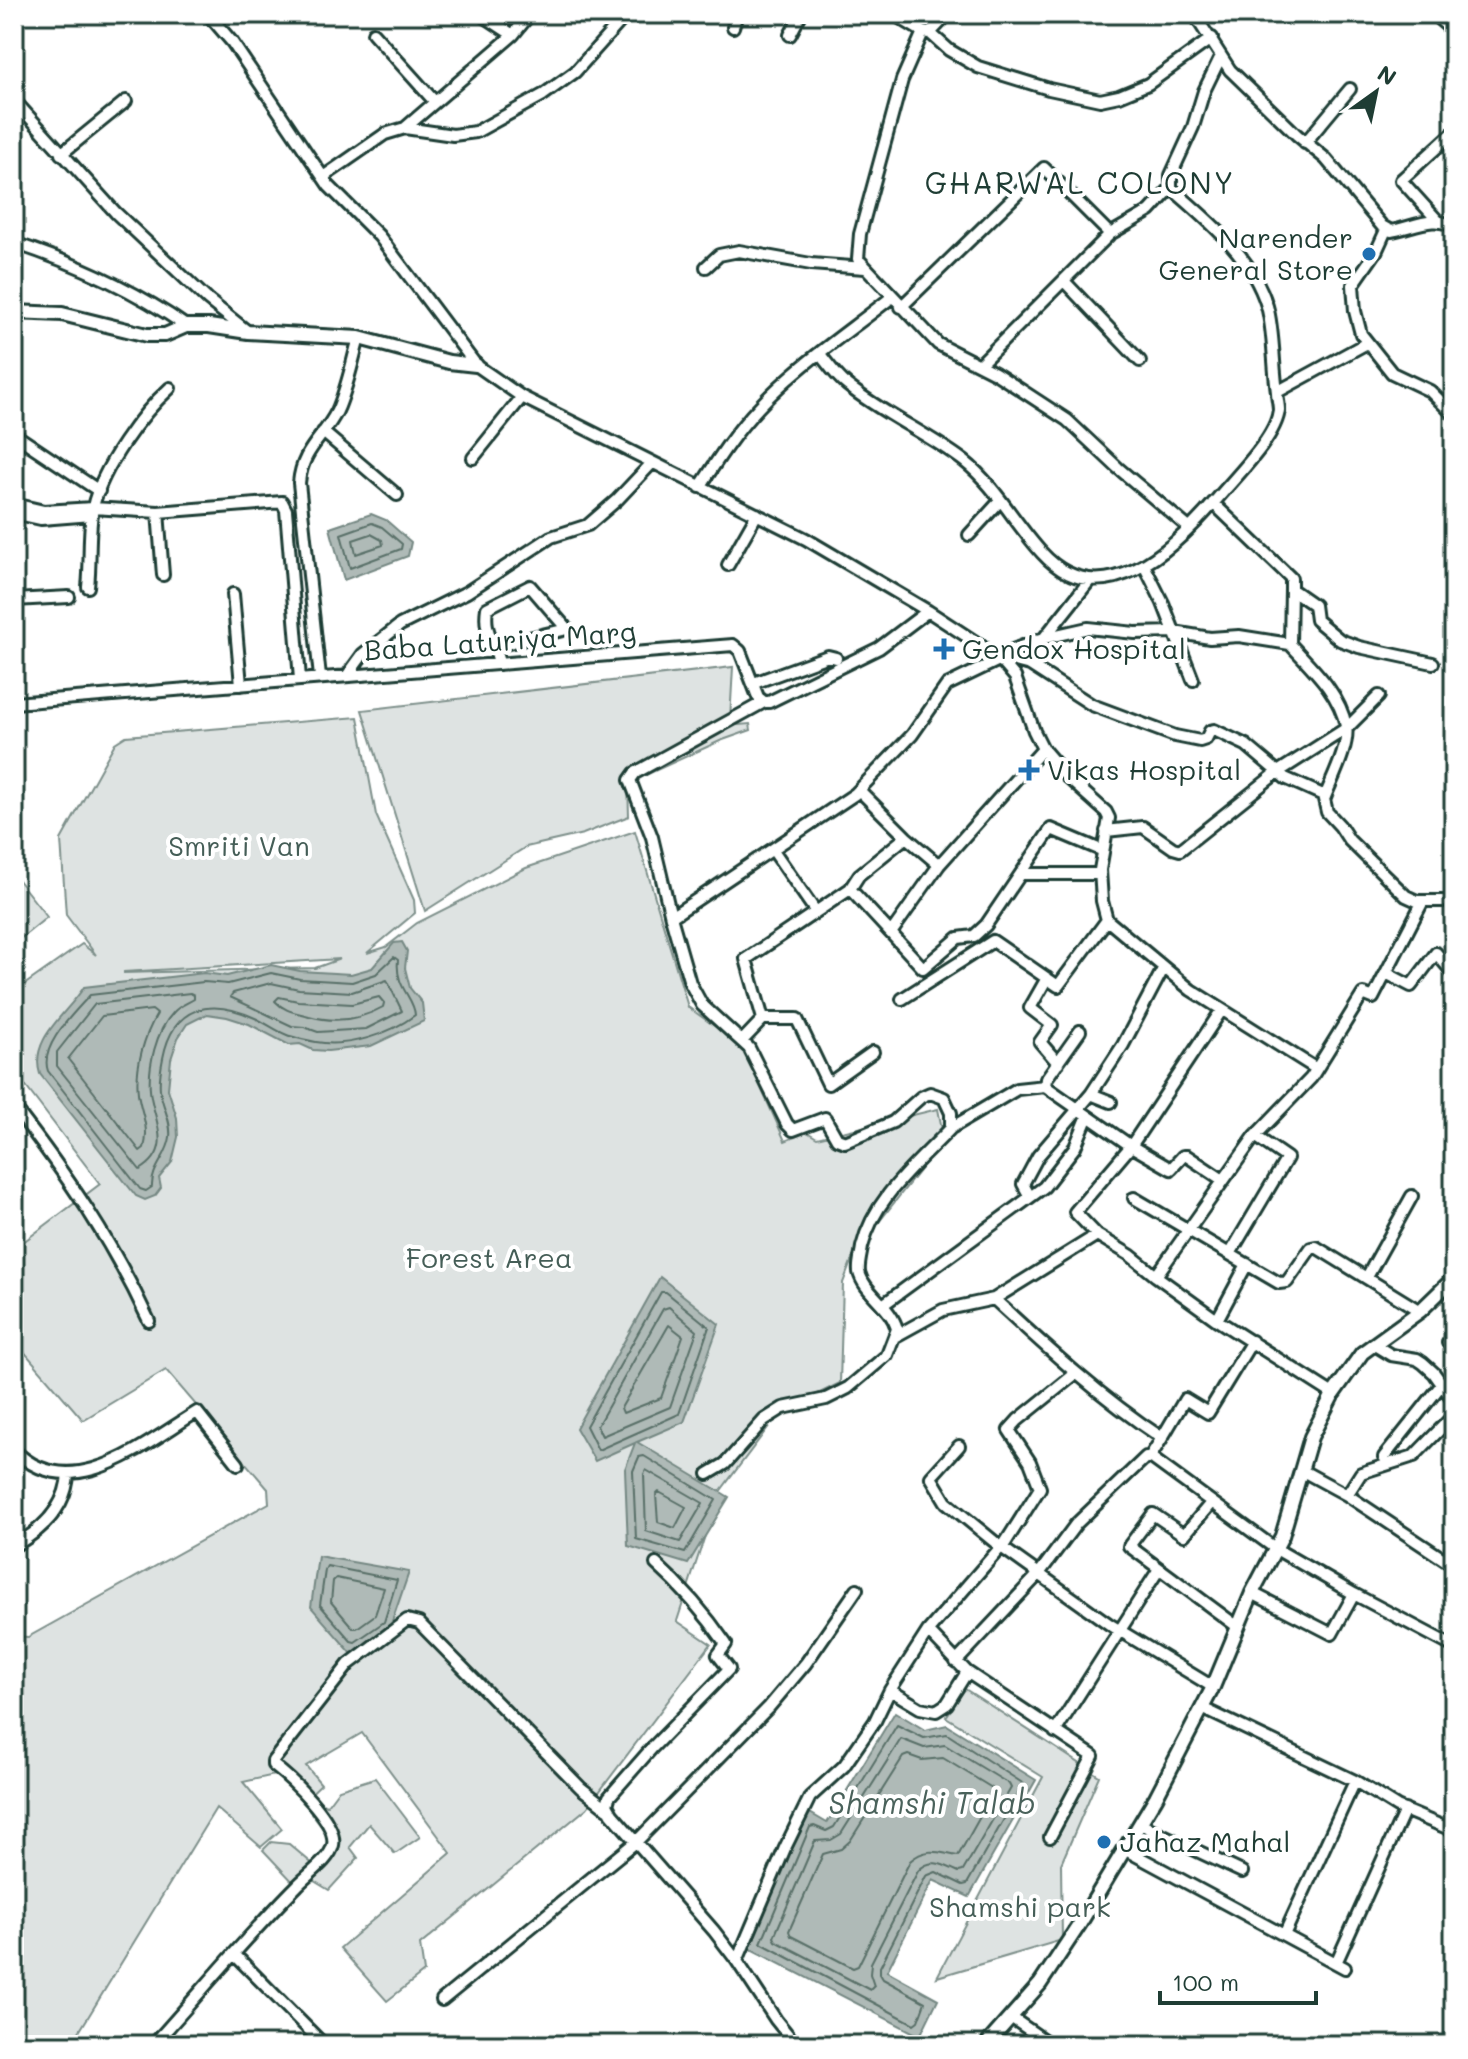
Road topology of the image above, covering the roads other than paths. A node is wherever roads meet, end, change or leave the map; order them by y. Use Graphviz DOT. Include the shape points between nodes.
graph roads {
  1 [pos="208,14"];
  2 [pos="481,14"];
  3 [pos="530,14"];
  4 [pos="627,14"];
  5 [pos="737,14"];
  6 [pos="801,14"];
  7 [pos="893,14"];
  8 [pos="948,14"];
  9 [pos="1194,14"];
  10 [pos="1433,14"];
  11 [pos="733,27"];
  12 [pos="926,32"];
  13 [pos="1454,32"];
  14 [pos="373,33"];
  15 [pos="513,35"];
  16 [pos="790,35"];
  17 [pos="1212,38"];
  18 [pos="1221,56"];
  19 [pos="1350,89"];
  20 [pos="14,100"];
  21 [pos="126,101"];
  22 [pos="435,102"];
  23 [pos="405,128"];
  24 [pos="1454,132"];
  25 [pos="1305,143"];
  26 [pos="61,154"];
  27 [pos="323,177"];
  28 [pos="1171,188"];
  29 [pos="1439,222"];
  30 [pos="1454,228"];
  31 [pos="1386,230"];
  32 [pos="1110,234"];
  33 [pos="14,243"];
  34 [pos="706,267"];
  35 [pos="865,268"];
  36 [pos="1064,281"];
  37 [pos="892,297"];
  38 [pos="901,307"];
  39 [pos="14,312"];
  40 [pos="186,326"];
  41 [pos="248,332"];
  42 [pos="359,338"];
  43 [pos="1367,343"];
  44 [pos="819,353"];
  45 [pos="1140,361"];
  46 [pos="476,365"];
  47 [pos="979,365"];
  48 [pos="170,388"];
  49 [pos="1277,392"];
  50 [pos="522,397"];
  51 [pos="1454,415"];
  52 [pos="323,432"];
  53 [pos="14,434"];
  54 [pos="473,458"];
  55 [pos="652,463"];
  56 [pos="700,487"];
  57 [pos="99,491"];
  58 [pos="397,495"];
  59 [pos="1000,501"];
  60 [pos="1213,503"];
  61 [pos="14,504"];
  62 [pos="93,512"];
  63 [pos="158,512"];
  64 [pos="14,513"];
  65 [pos="757,514"];
  66 [pos="1189,528"];
  67 [pos="969,535"];
  68 [pos="728,565"];
  69 [pos="1144,565"];
  70 [pos="163,575"];
  71 [pos="1090,580"];
  72 [pos="88,587"];
  73 [pos="1291,589"];
  74 [pos="233,594"];
  75 [pos="69,597"];
  76 [pos="14,600"];
  77 [pos="928,611"];
  78 [pos="1174,632"];
  79 [pos="1044,638"];
  80 [pos="1290,644"];
  81 [pos="496,646"];
  82 [pos="836,658"];
  83 [pos="999,658"];
  84 [pos="1433,663"];
  85 [pos="499,664"];
  86 [pos="347,676"];
  87 [pos="320,677"];
  88 [pos="300,679"];
  89 [pos="1193,680"];
  90 [pos="754,683"];
  91 [pos="241,685"];
  92 [pos="1379,696"];
  93 [pos="764,702"];
  94 [pos="14,703"];
  95 [pos="1347,728"];
  96 [pos="1043,749"];
  97 [pos="1278,772"];
  98 [pos="859,790"];
  99 [pos="1325,797"];
  100 [pos="1106,831"];
  101 [pos="906,837"];
  102 [pos="773,850"];
  103 [pos="1101,850"];
  104 [pos="939,865"];
  105 [pos="1021,874"];
  106 [pos="1100,874"];
  107 [pos="850,889"];
  108 [pos="1423,901"];
  109 [pos="1454,901"];
  110 [pos="816,912"];
  111 [pos="671,917"];
  112 [pos="1107,920"];
  113 [pos="891,933"];
  114 [pos="1163,969"];
  115 [pos="1386,973"];
  116 [pos="1454,974"];
  117 [pos="1047,978"];
  118 [pos="902,999"];
  119 [pos="1221,1011"];
  120 [pos="763,1019"];
  121 [pos="1080,1031"];
  122 [pos="743,1040"];
  123 [pos="873,1052"];
  124 [pos="1058,1063"];
  125 [pos="1315,1068"];
  126 [pos="1045,1086"];
  127 [pos="1091,1094"];
  128 [pos="1111,1102"];
  129 [pos="14,1107"];
  130 [pos="1077,1111"];
  131 [pos="1087,1118"];
  132 [pos="951,1128"];
  133 [pos="1255,1136"];
  134 [pos="1131,1146"];
  135 [pos="1223,1180"];
  136 [pos="1412,1196"];
  137 [pos="1030,1197"];
  138 [pos="1134,1198"];
  139 [pos="1189,1231"];
  140 [pos="1097,1235"];
  141 [pos="1230,1254"];
  142 [pos="1247,1264"];
  143 [pos="1156,1276"];
  144 [pos="1367,1277"];
  145 [pos="1454,1278"];
  146 [pos="994,1299"];
  147 [pos="884,1304"];
  148 [pos="1420,1311"];
  149 [pos="1217,1320"];
  150 [pos="149,1321"];
  151 [pos="894,1337"];
  152 [pos="1252,1341"];
  153 [pos="1373,1344"];
  154 [pos="1075,1374"];
  155 [pos="1442,1384"];
  156 [pos="1333,1394"];
  157 [pos="1454,1401"];
  158 [pos="1454,1415"];
  159 [pos="1162,1438"];
  160 [pos="959,1446"];
  161 [pos="14,1450"];
  162 [pos="1150,1457"];
  163 [pos="1384,1457"];
  164 [pos="238,1464"];
  165 [pos="1301,1470"];
  166 [pos="68,1473"];
  167 [pos="708,1474"];
  168 [pos="1347,1495"];
  169 [pos="1211,1503"];
  170 [pos="1454,1545"];
  171 [pos="14,1546"];
  172 [pos="1002,1548"];
  173 [pos="1276,1549"];
  174 [pos="1450,1563"];
  175 [pos="656,1564"];
  176 [pos="1159,1569"];
  177 [pos="1038,1575"];
  178 [pos="857,1589"];
  179 [pos="1252,1593"];
  180 [pos="1354,1594"];
  181 [pos="1238,1627"];
  182 [pos="928,1631"];
  183 [pos="1120,1631"];
  184 [pos="1454,1647"];
  185 [pos="956,1662"];
  186 [pos="967,1672"];
  187 [pos="1213,1687"];
  188 [pos="890,1690"];
  189 [pos="1202,1708"];
  190 [pos="1454,1722"];
  191 [pos="1454,1731"];
  192 [pos="1055,1732"];
  193 [pos="1355,1781"];
  194 [pos="608,1809"];
  195 [pos="1405,1810"];
  196 [pos="1140,1824"];
  197 [pos="1454,1831"];
  198 [pos="1050,1837"];
  199 [pos="637,1841"];
  200 [pos="1124,1849"];
  201 [pos="1242,1872"];
  202 [pos="1284,1935"];
  203 [pos="234,1954"];
  204 [pos="737,1961"];
  205 [pos="442,2000"];
  206 [pos="1012,2018"];
  207 [pos="153,2045"];
  208 [pos="324,2045"];
  209 [pos="796,2045"];
  210 [pos="986,2045"];
  211 [pos="1051,2045"];
  1 -- 27 [label="street"];
  2 -- 15 [label="street"];
  3 -- 15 [label="street"];
  4 -- 23 [label="street" via="575,72 476,132 453,135"];
  5 -- 11 [label="street"];
  6 -- 16 [label="street"];
  7 -- 12 [label="street"];
  8 -- 12 [label="street"];
  9 -- 17 [label="street"];
  10 -- 13 [label="street"];
  12 -- 17 [label="street" via="978,67 1100,100 1148,84"];
  12 -- 35 [label="street" via="902,80 860,234 858,259"];
  14 -- 22 [label="street"];
  15 -- 22 [label="street"];
  17 -- 18 [label="street"];
  18 -- 25 [label="street"];
  18 -- 28 [label="street" via="1171,175"];
  19 -- 25 [label="street"];
  20 -- 26 [label="street"];
  21 -- 26 [label="street"];
  22 -- 23 [label="street"];
  23 -- 27 [label="street" via="385,134"];
  24 -- 29 [label="street" via="1401,180"];
  25 -- 31 [label="street" via="1326,159"];
  26 -- 41 [label="street" via="169,265"];
  27 -- 46 [label="street" via="379,236"];
  28 -- 32 [label="street" via="1150,211"];
  28 -- 49 [label="street" via="1233,246 1261,292"];
  29 -- 30 [label="street"];
  29 -- 31 [label="street"];
  31 -- 43 [label="street" via="1353,285 1357,322"];
  32 -- 36 [label="street"];
  32 -- 38 [label="street" via="1044,168"];
  33 -- 40 [label="street" via="115,283"];
  34 -- 35 [label="street" via="719,255 739,251"];
  35 -- 37 [label="street"];
  36 -- 45 [label="street"];
  36 -- 47 [label="street"];
  37 -- 38 [label="street"];
  37 -- 44 [label="street"];
  38 -- 47 [label="street" via="938,344"];
  39 -- 40 [label="street" via="62,314 147,335 165,335"];
  40 -- 41 [label="street"];
  41 -- 42 [label="street"];
  42 -- 46 [label="street"];
  42 -- 52 [label="street" via="339,405"];
  43 -- 49 [label="street"];
  43 -- 51 [label="street" via="1392,373 1430,391"];
  44 -- 56 [label="street" via="757,408"];
  44 -- 59 [label="street" via="845,384 967,463"];
  46 -- 50 [label="street"];
  47 -- 66 [label="street" via="1067,420"];
  48 -- 57 [label="street" via="140,420"];
  49 -- 60 [label="street" via="1279,409 1272,428"];
  50 -- 54 [label="street"];
  50 -- 55 [label="street"];
  52 -- 58 [label="street"];
  52 -- 87 [label="street" via="307,452 299,483"];
  53 -- 57 [label="street"];
  55 -- 56 [label="street"];
  55 -- 86 [label="street" via="588,525 551,537 467,592 400,625 363,654"];
  56 -- 65 [label="street"];
  57 -- 62 [label="street"];
  59 -- 67 [label="street"];
  59 -- 71 [label="street" via="1044,555 1066,573"];
  60 -- 66 [label="street"];
  60 -- 73 [label="street" via="1291,578"];
  61 -- 62 [label="street"];
  62 -- 63 [label="street"];
  62 -- 64 [label="street" via="41,519"];
  62 -- 72 [label="street"];
  63 -- 70 [label="street"];
  63 -- 88 [label="street" via="282,502"];
  65 -- 68 [label="street"];
  65 -- 77 [label="street"];
  66 -- 69 [label="street"];
  69 -- 71 [label="street" via="1123,575"];
  69 -- 78 [label="street"];
  71 -- 79 [label="street"];
  73 -- 80 [label="street"];
  73 -- 84 [label="street" via="1314,605 1316,620 1340,640"];
  74 -- 91 [label="street"];
  75 -- 76 [label="street"];
  77 -- 83 [label="street"];
  77 -- 93 [label="street" via="879,648"];
  78 -- 79 [label="street" via="1088,628"];
  78 -- 80 [label="street"];
  78 -- 89 [label="street"];
  79 -- 83 [label="street"];
  80 -- 95 [label="street" via="1328,684"];
  81 -- 81 [label="street" via="484,626 487,608 530,586 567,629"];
  81 -- 85 [label="street"];
  82 -- 90 [label="street" via="828,656"];
  83 -- 96 [label="street" via="1015,677"];
  83 -- 97 [label="street" via="1030,665 1092,705 1175,736 1203,741 1214,730 1246,745"];
  83 -- 98 [label="street" via="947,685 912,735"];
  85 -- 86 [label="street, Baba Laturiya Marg"];
  85 -- 90 [label="street, Baba Laturiya Marg" via="733,645"];
  86 -- 87 [label="street, Baba Laturiya Marg"];
  87 -- 88 [label="street, Baba Laturiya Marg"];
  88 -- 91 [label="street, Baba Laturiya Marg"];
  90 -- 93 [label="street, Baba Laturiya Marg"];
  91 -- 94 [label="street, Baba Laturiya Marg"];
  92 -- 95 [label="street"];
  93 -- 111 [label="street" via="630,780 652,837"];
  95 -- 97 [label="street"];
  95 -- 99 [label="street"];
  96 -- 100 [label="street" via="1106,812"];
  96 -- 104 [label="street"];
  97 -- 99 [label="street"];
  97 -- 100 [label="street" via="1180,850 1143,827"];
  98 -- 101 [label="street"];
  98 -- 102 [label="street"];
  99 -- 108 [label="street" via="1327,812 1349,840 1406,896"];
  100 -- 103 [label="street"];
  101 -- 104 [label="street"];
  101 -- 107 [label="street" via="859,875"];
  102 -- 110 [label="street"];
  102 -- 111 [label="street"];
  103 -- 105 [label="street" via="1051,829"];
  103 -- 106 [label="street"];
  104 -- 113 [label="street"];
  105 -- 106 [label="street"];
  105 -- 113 [label="street" via="986,925 974,936 958,938 923,968"];
  106 -- 112 [label="street"];
  107 -- 110 [label="street"];
  107 -- 113 [label="street"];
  108 -- 109 [label="street"];
  108 -- 115 [label="street"];
  110 -- 120 [label="street" via="746,959"];
  111 -- 122 [label="street" via="694,993"];
  112 -- 114 [label="street"];
  112 -- 117 [label="street" via="1058,986"];
  114 -- 119 [label="street"];
  114 -- 127 [label="street"];
  115 -- 116 [label="street" via="1411,986 1436,953"];
  115 -- 125 [label="street" via="1373,998 1363,994"];
  117 -- 118 [label="street" via="993,941"];
  117 -- 124 [label="street" via="1030,1008 1052,1025 1040,1042"];
  119 -- 125 [label="street"];
  119 -- 134 [label="street"];
  120 -- 122 [label="street"];
  120 -- 123 [label="street" via="797,1019 828,1084"];
  121 -- 124 [label="street"];
  122 -- 132 [label="street" via="793,1130 825,1118 837,1139 845,1142 893,1122 930,1093 944,1098"];
  124 -- 126 [label="street"];
  125 -- 133 [label="street"];
  126 -- 130 [label="street"];
  126 -- 132 [label="street" via="1017,1089"];
  127 -- 128 [label="street"];
  127 -- 130 [label="street"];
  129 -- 150 [label="street" via="92,1213"];
  130 -- 131 [label="street"];
  130 -- 137 [label="street" via="1038,1156 1023,1184"];
  131 -- 134 [label="street"];
  131 -- 137 [label="street" via="1075,1147"];
  132 -- 147 [label="street" via="879,1203 871,1220 859,1272"];
  133 -- 135 [label="street"];
  133 -- 141 [label="street" via="1287,1158"];
  134 -- 135 [label="street" via="1171,1169 1187,1156"];
  134 -- 140 [label="street" via="1075,1212"];
  135 -- 139 [label="street"];
  136 -- 144 [label="street"];
  137 -- 147 [label="street"];
  138 -- 139 [label="street"];
  139 -- 141 [label="street"];
  139 -- 143 [label="street"];
  140 -- 143 [label="street"];
  140 -- 146 [label="street"];
  141 -- 142 [label="street"];
  142 -- 144 [label="street" via="1284,1284 1316,1247"];
  142 -- 149 [label="street"];
  143 -- 149 [label="street"];
  144 -- 148 [label="street"];
  145 -- 148 [label="street"];
  146 -- 151 [label="street" via="943,1310"];
  146 -- 154 [label="street"];
  147 -- 151 [label="street" via="895,1320"];
  148 -- 153 [label="street"];
  149 -- 152 [label="street"];
  151 -- 167 [label="street" via="887,1355 842,1393 783,1408"];
  152 -- 156 [label="street"];
  152 -- 159 [label="street" via="1208,1413 1185,1399"];
  153 -- 155 [label="street" via="1395,1356 1417,1359"];
  153 -- 156 [label="street"];
  154 -- 159 [label="street"];
  154 -- 172 [label="street" via="1009,1430 1040,1488"];
  155 -- 157 [label="street"];
  155 -- 163 [label="street"];
  156 -- 165 [label="street"];
  158 -- 168 [label="street" via="1414,1456 1361,1473"];
  159 -- 162 [label="street"];
  160 -- 172 [label="street" via="931,1477 946,1502"];
  161 -- 166 [label="street" via="36,1466"];
  162 -- 169 [label="street"];
  162 -- 177 [label="street" via="1076,1524"];
  164 -- 166 [label="street" via="197,1412 119,1460"];
  165 -- 168 [label="street"];
  165 -- 173 [label="street"];
  166 -- 171 [label="street" via="62,1503"];
  168 -- 174 [label="street"];
  169 -- 173 [label="street"];
  169 -- 176 [label="street" via="1184,1535 1151,1516 1129,1546"];
  170 -- 174 [label="street"];
  172 -- 177 [label="street"];
  172 -- 182 [label="street"];
  173 -- 179 [label="street"];
  173 -- 180 [label="street"];
  175 -- 194 [label="street" via="687,1592 726,1644 718,1655 729,1669 609,1797"];
  176 -- 181 [label="street"];
  176 -- 183 [label="street"];
  177 -- 183 [label="street"];
  177 -- 185 [label="street"];
  178 -- 199 [label="street" via="769,1707"];
  179 -- 180 [label="street" via="1332,1634"];
  179 -- 181 [label="street"];
  180 -- 184 [label="street"];
  181 -- 187 [label="street"];
  182 -- 185 [label="street"];
  182 -- 188 [label="street"];
  183 -- 187 [label="street"];
  183 -- 192 [label="street"];
  185 -- 186 [label="street"];
  186 -- 188 [label="street" via="947,1704 936,1711"];
  186 -- 192 [label="street"];
  187 -- 189 [label="street"];
  188 -- 204 [label="street" via="844,1766 804,1807"];
  189 -- 193 [label="street"];
  189 -- 196 [label="street"];
  190 -- 191 [label="street"];
  192 -- 198 [label="street" via="1093,1756"];
  193 -- 195 [label="street"];
  193 -- 202 [label="street"];
  194 -- 199 [label="street"];
  194 -- 203 [label="street" via="419,1623 407,1620 349,1664 275,1757 273,1765 326,1822 334,1845"];
  195 -- 197 [label="street"];
  195 -- 202 [label="street" via="1340,1966"];
  196 -- 200 [label="street"];
  196 -- 201 [label="street"];
  199 -- 204 [label="street"];
  199 -- 205 [label="street"];
  200 -- 202 [label="street"];
  200 -- 206 [label="street" via="1040,1984"];
  203 -- 207 [label="street"];
  203 -- 208 [label="street"];
  204 -- 209 [label="street"];
  206 -- 210 [label="street"];
  206 -- 211 [label="street"];
}
